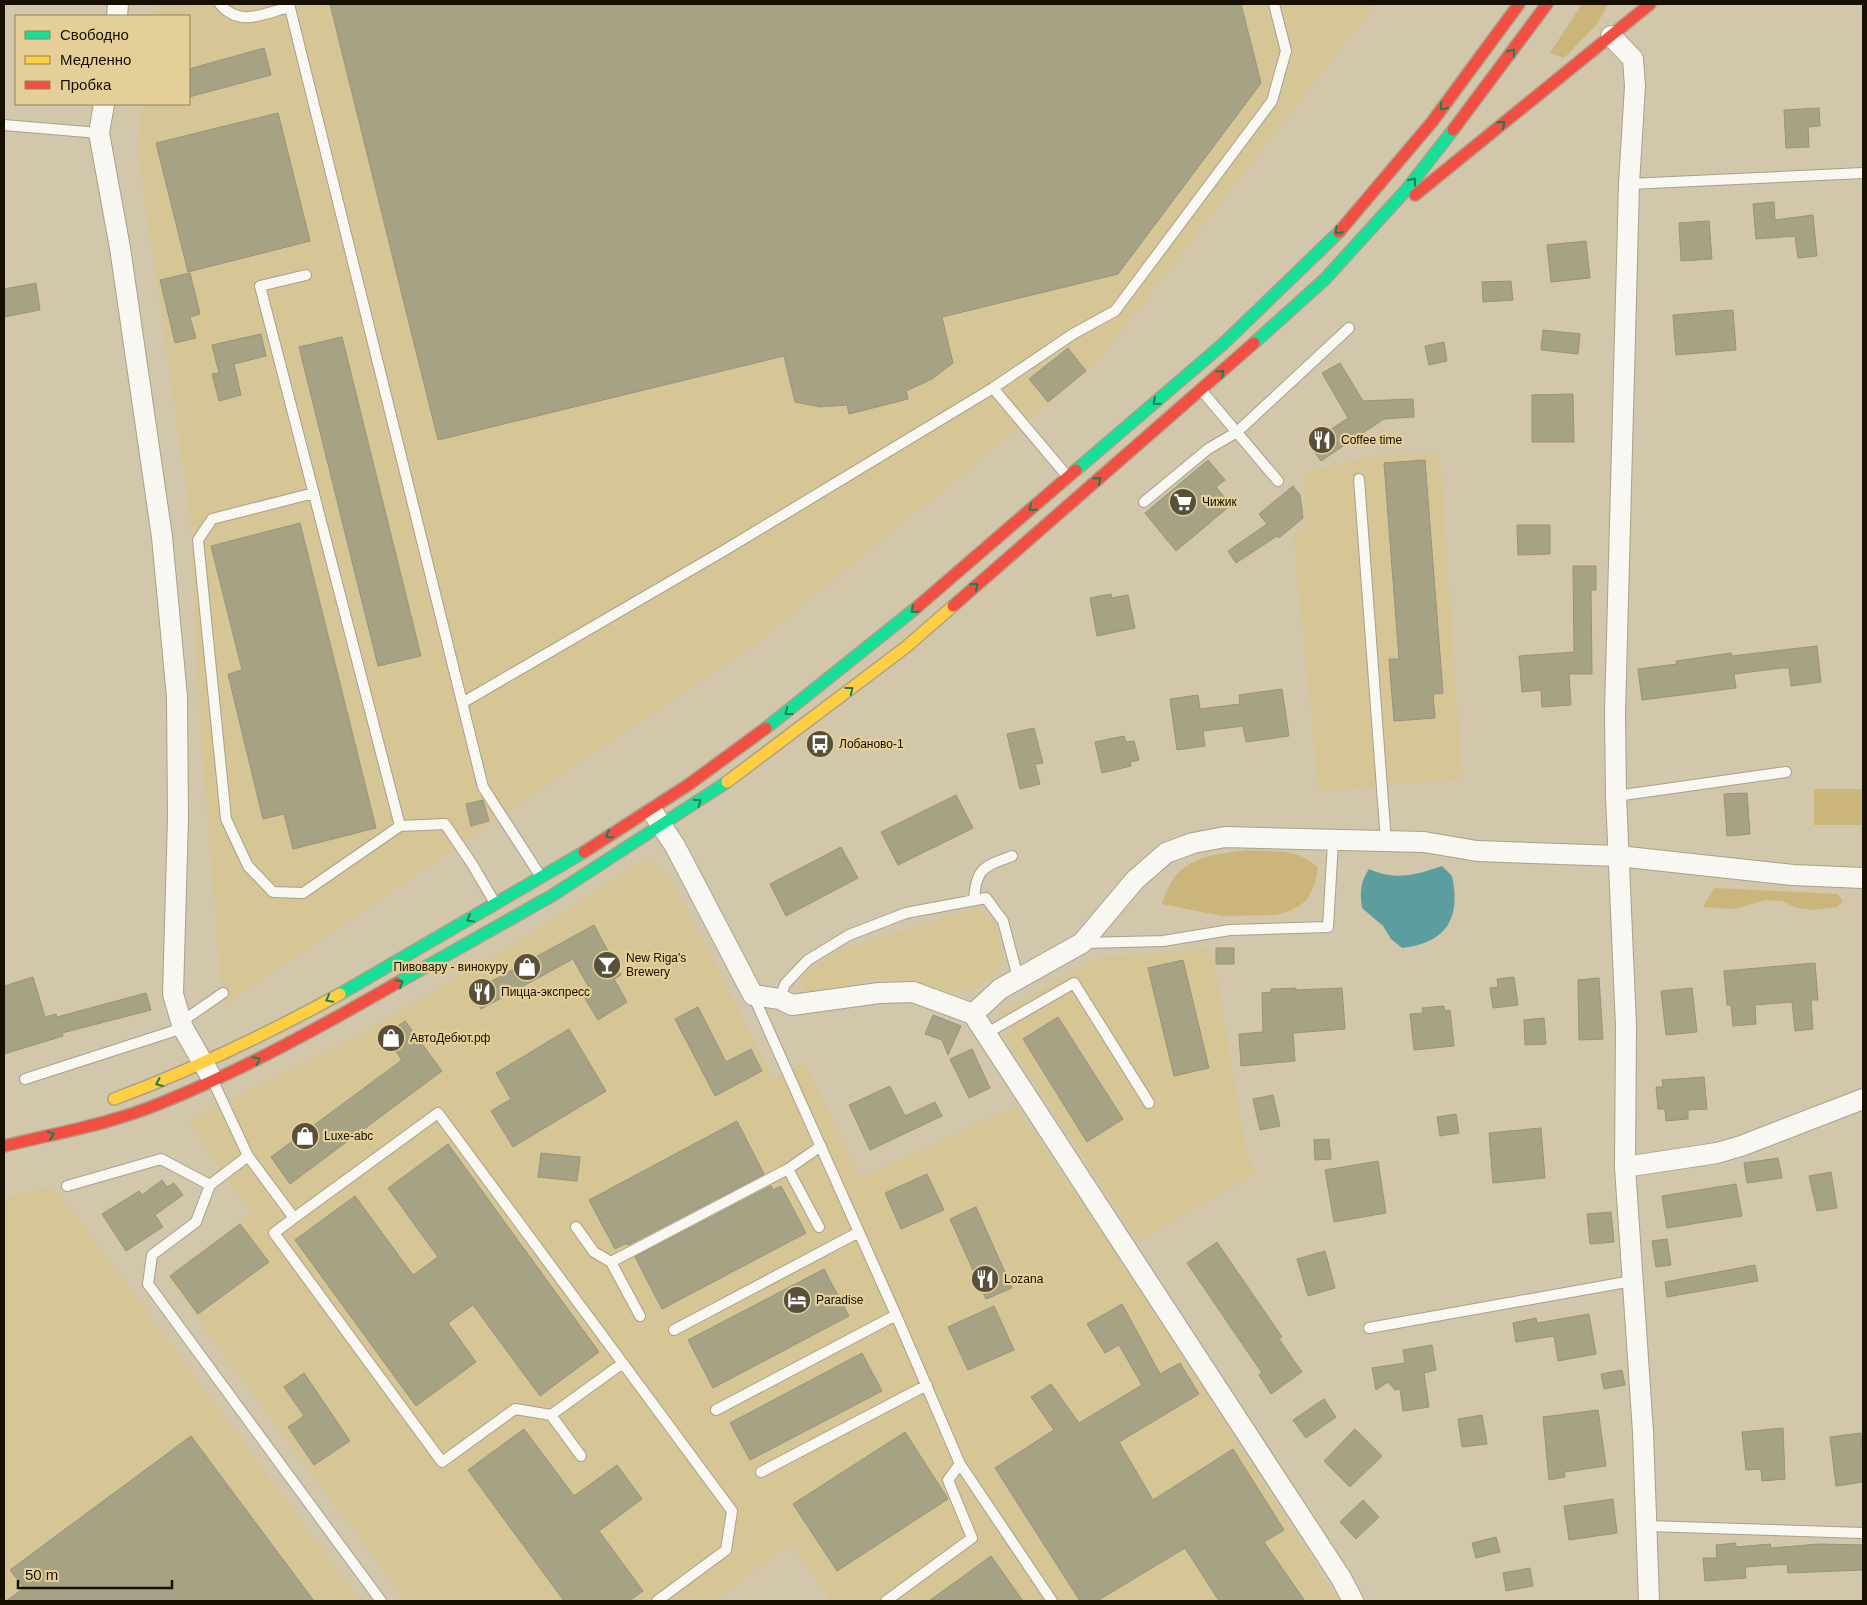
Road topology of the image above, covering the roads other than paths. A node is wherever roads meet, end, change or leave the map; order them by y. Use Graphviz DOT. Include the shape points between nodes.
graph roads {
  1 [pos="220,4"];
  2 [pos="1274,4"];
  3 [pos="1519,4"];
  4 [pos="1547,4"];
  5 [pos="1650,4"];
  6 [pos="290,5"];
  7 [pos="1611,36"];
  8 [pos="1474,69"];
  9 [pos="1491,81"];
  10 [pos="1503,89"];
  11 [pos="1515,96"];
  12 [pos="1528,102"];
  13 [pos="104,105"];
  14 [pos="4,125"];
  15 [pos="99,134"];
  16 [pos="1863,173"];
  17 [pos="1629,184"];
  18 [pos="1368,231"];
  19 [pos="306,275"];
  20 [pos="1349,328"];
  21 [pos="993,388"];
  22 [pos="1202,390"];
  23 [pos="1237,432"];
  24 [pos="1068,477"];
  25 [pos="1359,479"];
  26 [pos="1278,481"];
  27 [pos="314,494"];
  28 [pos="1082,494"];
  29 [pos="1144,502"];
  30 [pos="462,703"];
  31 [pos="1786,772"];
  32 [pos="1616,796"];
  33 [pos="650,809"];
  34 [pos="400,826"];
  35 [pos="662,826"];
  36 [pos="1333,842"];
  37 [pos="1386,842"];
  38 [pos="1012,856"];
  39 [pos="1618,856"];
  40 [pos="542,877"];
  41 [pos="1863,878"];
  42 [pos="553,895"];
  43 [pos="974,900"];
  44 [pos="496,904"];
  45 [pos="1082,943"];
  46 [pos="1018,978"];
  47 [pos="223,993"];
  48 [pos="753,996"];
  49 [pos="780,999"];
  50 [pos="973,1014"];
  51 [pos="182,1025"];
  52 [pos="986,1033"];
  53 [pos="203,1063"];
  54 [pos="25,1078"];
  55 [pos="213,1081"];
  56 [pos="1863,1099"];
  57 [pos="1149,1103"];
  58 [pos="101,1104"];
  59 [pos="4,1146"];
  60 [pos="821,1146"];
  61 [pos="248,1156"];
  62 [pos="1625,1167"];
  63 [pos="788,1169"];
  64 [pos="210,1185"];
  65 [pos="67,1186"];
  66 [pos="294,1218"];
  67 [pos="576,1227"];
  68 [pos="819,1227"];
  69 [pos="859,1232"];
  70 [pos="611,1262"];
  71 [pos="1632,1281"];
  72 [pos="896,1315"];
  73 [pos="640,1316"];
  74 [pos="1368,1328"];
  75 [pos="674,1330"];
  76 [pos="623,1363"];
  77 [pos="927,1385"];
  78 [pos="716,1410"];
  79 [pos="551,1415"];
  80 [pos="581,1456"];
  81 [pos="960,1464"];
  82 [pos="761,1472"];
  83 [pos="1647,1526"];
  84 [pos="1863,1533"];
  85 [pos="381,1601"];
  86 [pos="657,1601"];
  87 [pos="886,1601"];
  88 [pos="1052,1601"];
  89 [pos="1353,1601"];
  90 [pos="1649,1601"];
  1 -- 6 [label="lane" via="228,14 245,19"];
  2 -- 21 [label="lane" via="1286,51 1272,101 1115,311 1073,334"];
  3 -- 8 [label="main road"];
  9 -- 4 [label="main road, one-way"];
  5 -- 7 [label="main road"];
  6 -- 30 [label="lane"];
  7 -- 12 [label="main road"];
  7 -- 17 [label="street" via="1632,59 1635,86"];
  8 -- 9 [label="main road"];
  8 -- 24 [label="main road, one-way" via="1374,193 1296,274 1207,358"];
  9 -- 10 [label="main road"];
  18 -- 9 [label="main road, one-way" via="1406,190"];
  11 -- 12 [label="main road"];
  18 -- 12 [label="main road, one-way"];
  13 -- 15 [label="street"];
  14 -- 15 [label="lane"];
  15 -- 51 [label="street" via="120,248 164,556 177,697 178,818 173,994"];
  16 -- 17 [label="lane"];
  17 -- 32 [label="street" via="1615,713"];
  22 -- 18 [label="main road, one-way" via="1324,279"];
  19 -- 27 [label="lane" via="260,286"];
  20 -- 23 [label="lane"];
  21 -- 24 [label="lane"];
  21 -- 30 [label="lane" via="725,550"];
  22 -- 23 [label="lane"];
  28 -- 22 [label="main road, one-way"];
  23 -- 26 [label="lane"];
  23 -- 29 [label="lane" via="1208,449"];
  24 -- 28 [label="lane"];
  24 -- 33 [label="main road, one-way" via="892,630 720,762"];
  25 -- 37 [label="lane"];
  27 -- 34 [label="lane"];
  27 -- 34 [label="lane" via="212,519 198,540 226,819 248,866 273,892 303,893"];
  35 -- 28 [label="main road, one-way" via="788,738 906,646"];
  30 -- 40 [label="lane" via="483,787"];
  31 -- 32 [label="lane"];
  32 -- 39 [label="street"];
  33 -- 35 [label="street"];
  33 -- 40 [label="main road, one-way"];
  34 -- 44 [label="lane" via="445,824"];
  35 -- 42 [label="main road"];
  35 -- 48 [label="street"];
  36 -- 37 [label="street"];
  36 -- 45 [label="street" via="1225,838 1193,843 1166,852 1135,880"];
  36 -- 45 [label="lane" via="1328,927 1230,930 1163,941"];
  37 -- 39 [label="street" via="1424,842 1477,851"];
  38 -- 43 [label="lane" via="986,865 975,880"];
  39 -- 41 [label="street" via="1793,875"];
  39 -- 62 [label="street" via="1626,1026"];
  40 -- 42 [label="lane"];
  40 -- 44 [label="main road"];
  55 -- 42 [label="main road, one-way" via="366,1003"];
  43 -- 46 [label="lane" via="986,898 1004,921"];
  43 -- 49 [label="lane" via="906,913 849,935 808,960 785,984"];
  44 -- 53 [label="main road, one-way" via="341,993"];
  45 -- 46 [label="street"];
  46 -- 50 [label="street" via="1000,989"];
  47 -- 51 [label="lane"];
  48 -- 49 [label="street"];
  48 -- 60 [label="lane"];
  49 -- 50 [label="street" via="792,1005 879,993 913,992"];
  50 -- 52 [label="street"];
  51 -- 53 [label="street"];
  51 -- 54 [label="lane"];
  52 -- 57 [label="lane" via="1074,984"];
  52 -- 89 [label="street"];
  53 -- 55 [label="street"];
  53 -- 58 [label="main road, one-way" via="153,1086"];
  59 -- 55 [label="main road, one-way" via="107,1121 160,1104"];
  55 -- 61 [label="lane"];
  56 -- 62 [label="street" via="1725,1151"];
  60 -- 63 [label="lane"];
  60 -- 69 [label="lane"];
  61 -- 64 [label="lane"];
  61 -- 66 [label="lane"];
  62 -- 71 [label="street"];
  63 -- 68 [label="lane"];
  63 -- 70 [label="lane"];
  64 -- 65 [label="lane" via="161,1158"];
  64 -- 85 [label="lane" via="196,1222 152,1254 148,1284"];
  66 -- 76 [label="lane" via="438,1113"];
  66 -- 79 [label="lane" via="274,1232 442,1462 515,1409"];
  67 -- 70 [label="lane" via="594,1252"];
  69 -- 72 [label="lane"];
  69 -- 75 [label="lane"];
  70 -- 73 [label="lane"];
  71 -- 74 [label="lane"];
  71 -- 83 [label="street"];
  72 -- 77 [label="lane"];
  72 -- 78 [label="lane"];
  76 -- 79 [label="lane"];
  76 -- 86 [label="lane" via="732,1511 726,1550"];
  77 -- 81 [label="lane"];
  77 -- 82 [label="lane"];
  79 -- 80 [label="lane"];
  81 -- 87 [label="lane" via="948,1480 972,1538"];
  81 -- 88 [label="lane"];
  83 -- 84 [label="lane"];
  83 -- 90 [label="street"];
}
